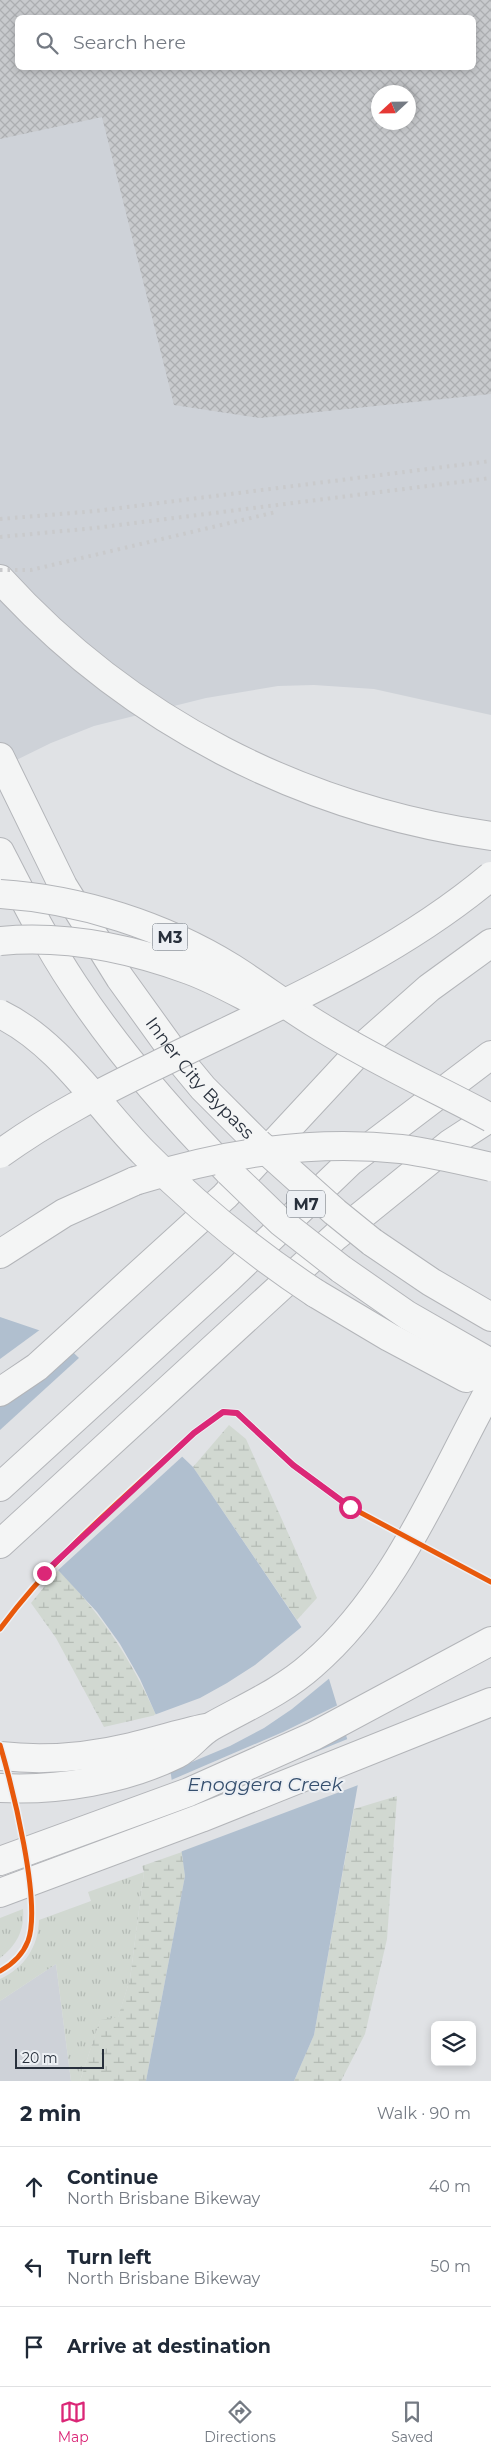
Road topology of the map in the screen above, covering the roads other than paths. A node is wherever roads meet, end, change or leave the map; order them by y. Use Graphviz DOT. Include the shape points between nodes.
graph roads {
  1 [pos="0,579"];
  2 [pos="0,758"];
  3 [pos="491,836"];
  4 [pos="0,852"];
  5 [pos="491,876"];
  6 [pos="0,894"];
  7 [pos="0,941"];
  8 [pos="491,944"];
  9 [pos="0,1014"];
  10 [pos="321,1028"];
  11 [pos="491,1055"];
  12 [pos="491,1118"];
  13 [pos="0,1154"];
  14 [pos="491,1167"];
  15 [pos="0,1254"];
  16 [pos="485,1314"];
  17 [pos="491,1363"];
  18 [pos="491,1369"];
  19 [pos="491,1387"];
  20 [pos="0,1392"];
  21 [pos="0,1487"];
  22 [pos="1,1546"];
  23 [pos="491,1640"];
  24 [pos="491,1702"];
  25 [pos="210,1727"];
  26 [pos="0,1756"];
  27 [pos="0,1788"];
  28 [pos="0,1861"];
  29 [pos="0,1893"];
  1 -- 3 [label="highway" via="55,635 86,661 131,696 196,738 242,762 340,802 433,827"];
  2 -- 16 [label="highway, Inner City Bypass, bridge" via="63,886 120,978 192,1074 257,1142 335,1212 372,1242"];
  4 -- 17 [label="highway, bridge" via="49,944 95,1015 174,1116 281,1222 341,1269 407,1315"];
  5 -- 13 [label="highway, bridge" via="435,919 350,971 104,1090"];
  6 -- 10 [label="highway, M3, bridge" via="61,902 133,921 231,967"];
  7 -- 10 [label="highway, bridge" via="43,939 100,945 146,956 190,970 272,1010"];
  8 -- 20 [label="highway" via="429,988 368,1042 225,1196 37,1367"];
  9 -- 18 [label="highway, bridge" via="42,1042 143,1152 197,1205 269,1263 447,1369 466,1378"];
  10 -- 12 [label="highway, M3, bridge"];
  11 -- 21 [label="highway, M7" via="351,1161 229,1278"];
  12 -- 22 [label="highway, M7" via="451,1143 336,1236"];
  14 -- 15 [label="highway, bridge" via="402,1149 361,1146 325,1145 244,1154 176,1168 100,1195 64,1213"];
  19 -- 25 [label="highway" via="388,1577 366,1609 311,1666"];
  23 -- 28 [label="highway" via="314,1736 189,1792"];
  24 -- 29 [label="highway" via="201,1818"];
  25 -- 26 [label="highway" via="92,1754"];
  25 -- 27 [label="highway" via="179,1753 149,1766 62,1785"];
}
